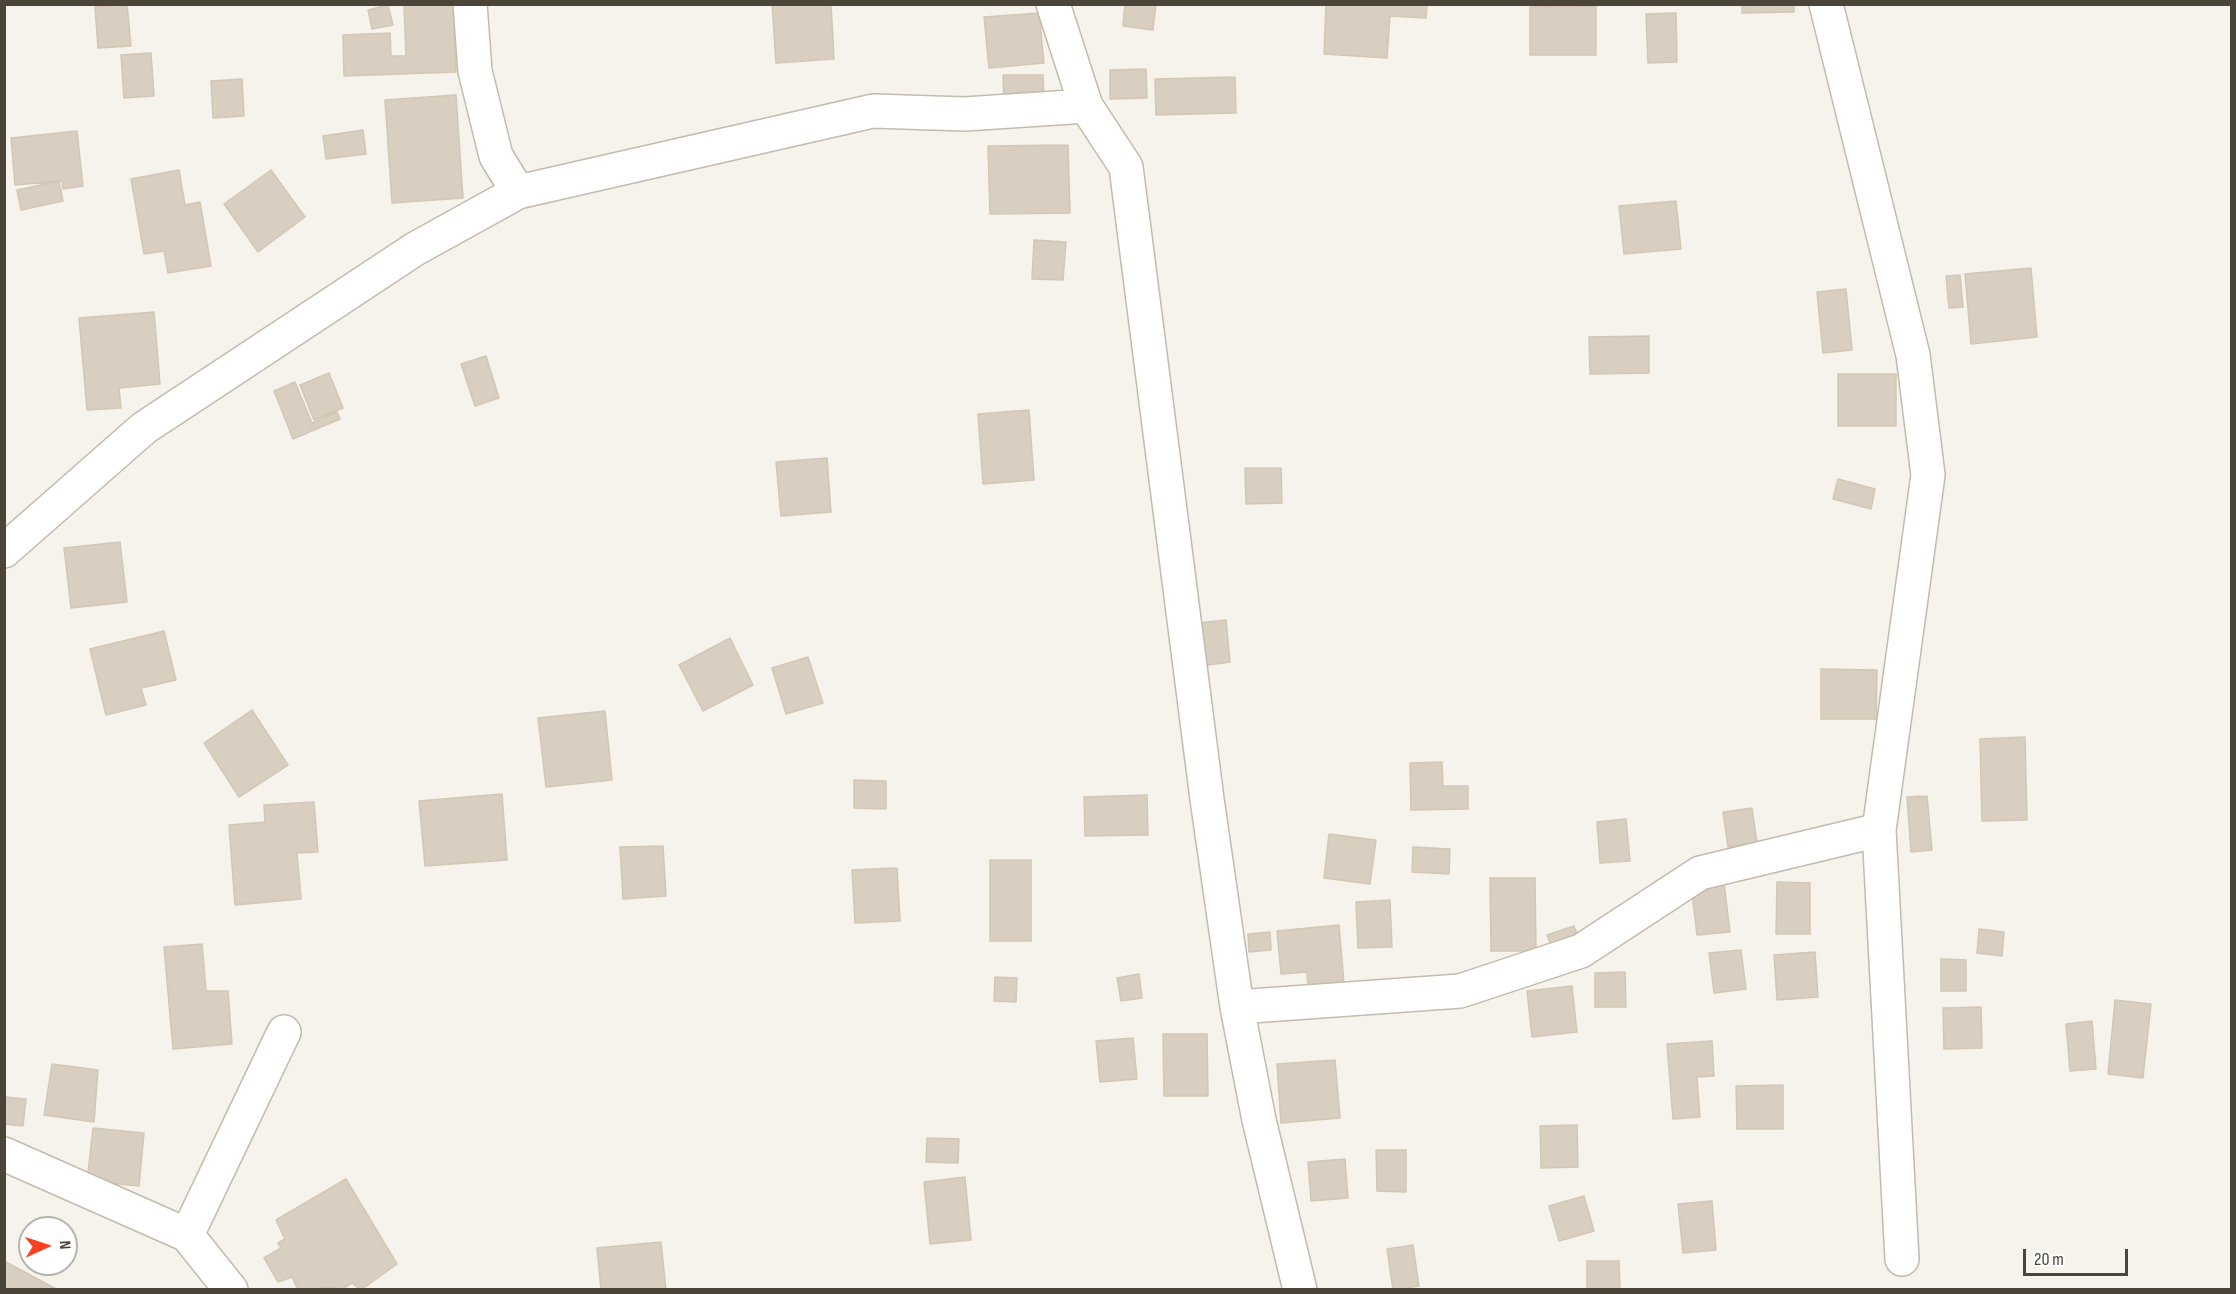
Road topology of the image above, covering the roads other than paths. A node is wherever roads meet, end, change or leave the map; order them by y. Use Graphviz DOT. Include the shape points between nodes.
graph roads {
  1 [pos="470,4"];
  2 [pos="1053,4"];
  3 [pos="1826,4"];
  4 [pos="1086,106"];
  5 [pos="518,192"];
  6 [pos="4,551"];
  7 [pos="1879,830"];
  8 [pos="1238,1007"];
  9 [pos="285,1032"];
  10 [pos="4,1154"];
  11 [pos="187,1235"];
  12 [pos="1902,1259"];
  13 [pos="231,1290"];
  14 [pos="1300,1290"];
  1 -- 5 [label="street" via="475,71 496,156"];
  2 -- 4 [label="street"];
  3 -- 7 [label="street" via="1913,355 1928,475"];
  4 -- 5 [label="street" via="965,114 873,111"];
  4 -- 8 [label="street" via="1126,167 1207,799"];
  5 -- 6 [label="street" via="415,249 144,428"];
  7 -- 8 [label="street" via="1700,873 1581,951 1460,991"];
  7 -- 12 [label="street"];
  8 -- 14 [label="street" via="1259,1120"];
  9 -- 11 [label="street"];
  10 -- 11 [label="street"];
  11 -- 13 [label="street"];
}
